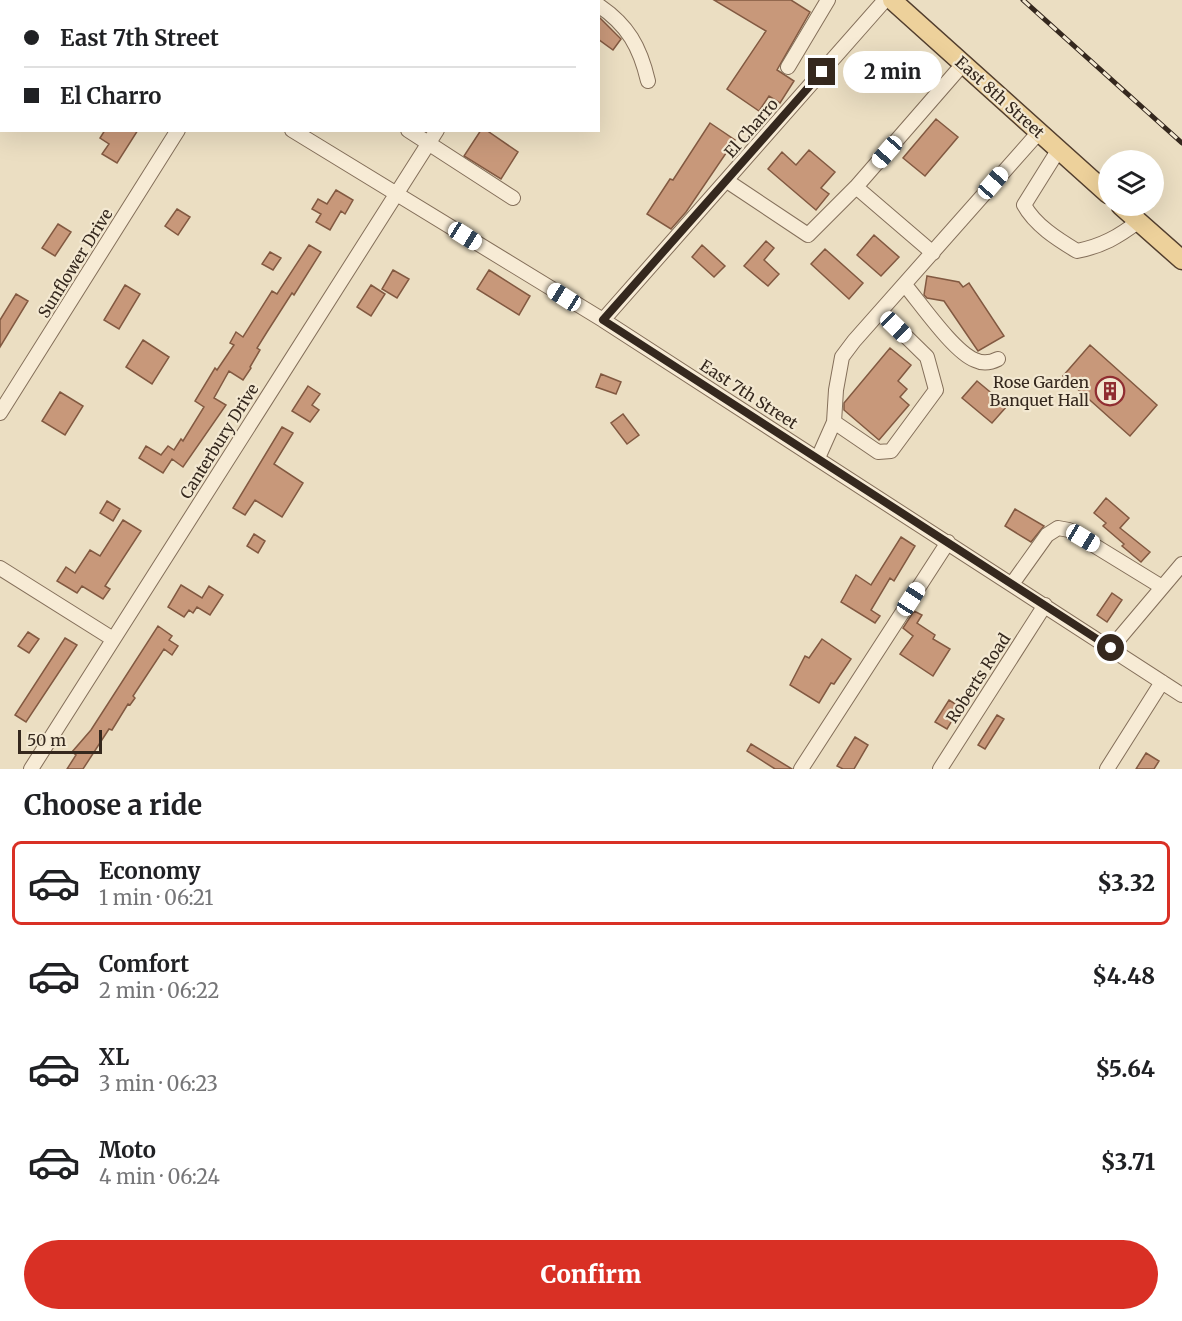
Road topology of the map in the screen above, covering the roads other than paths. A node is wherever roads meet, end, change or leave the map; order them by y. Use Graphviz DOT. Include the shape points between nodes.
graph roads {
  1 [pos="828,0"];
  2 [pos="885,0"];
  3 [pos="892,0"];
  4 [pos="600,6"];
  5 [pos="963,64"];
  6 [pos="788,67"];
  7 [pos="648,81"];
  8 [pos="177,132"];
  9 [pos="295,132"];
  10 [pos="411,132"];
  11 [pos="436,132"];
  12 [pos="1039,132"];
  13 [pos="429,143"];
  14 [pos="1059,149"];
  15 [pos="727,181"];
  16 [pos="1098,185"];
  17 [pos="856,187"];
  18 [pos="396,193"];
  19 [pos="513,198"];
  20 [pos="1133,216"];
  21 [pos="1139,221"];
  22 [pos="933,253"];
  23 [pos="1182,260"];
  24 [pos="905,285"];
  25 [pos="881,312"];
  26 [pos="603,320"];
  27 [pos="998,359"];
  28 [pos="0,413"];
  29 [pos="834,422"];
  30 [pos="818,458"];
  31 [pos="948,542"];
  32 [pos="1182,564"];
  33 [pos="0,568"];
  34 [pos="1012,584"];
  35 [pos="1162,587"];
  36 [pos="1045,605"];
  37 [pos="113,639"];
  38 [pos="1111,648"];
  39 [pos="1162,682"];
  40 [pos="1182,695"];
  41 [pos="31,769"];
  42 [pos="801,769"];
  43 [pos="940,769"];
  44 [pos="1107,769"];
  1 -- 6 [label="street"];
  2 -- 15 [label="street, El Charro"];
  3 -- 5 [label="main road, East 8th Street"];
  4 -- 7 [label="street" via="616,16 626,29 639,51"];
  5 -- 12 [label="main road, East 8th Street"];
  5 -- 17 [label="street"];
  8 -- 28 [label="street, Sunflower Drive"];
  9 -- 18 [label="street, East 7th Street"];
  10 -- 13 [label="street"];
  11 -- 13 [label="street, Canterbury Drive"];
  12 -- 14 [label="main road, East 8th Street"];
  12 -- 22 [label="street"];
  13 -- 18 [label="street, Canterbury Drive"];
  13 -- 19 [label="street"];
  14 -- 16 [label="main road, East 8th Street"];
  14 -- 21 [label="street" via="1024,204 1053,236 1077,251 1121,235"];
  15 -- 17 [label="street, El Charro" via="808,235"];
  15 -- 26 [label="street"];
  17 -- 22 [label="street"];
  18 -- 26 [label="street, East 7th Street"];
  18 -- 37 [label="street, Canterbury Drive"];
  20 -- 21 [label="main road"];
  21 -- 23 [label="main road"];
  22 -- 24 [label="street"];
  24 -- 25 [label="street"];
  24 -- 27 [label="street" via="961,352 982,362"];
  25 -- 29 [label="street" via="842,357"];
  25 -- 29 [label="street" via="927,357 936,390 891,451 878,452"];
  26 -- 30 [label="street, East 7th Street"];
  29 -- 30 [label="street"];
  30 -- 31 [label="street, East 7th Street"];
  31 -- 34 [label="street, East 7th Street"];
  31 -- 42 [label="street"];
  32 -- 35 [label="street"];
  33 -- 37 [label="street"];
  34 -- 35 [label="street" via="1047,535 1058,528 1069,530"];
  34 -- 36 [label="street, East 7th Street"];
  35 -- 38 [label="street"];
  36 -- 38 [label="street, East 7th Street"];
  36 -- 43 [label="street, Roberts Road"];
  37 -- 41 [label="street, Canterbury Drive"];
  38 -- 39 [label="street, East 7th Street"];
  39 -- 40 [label="street, East 7th Street"];
  39 -- 44 [label="street"];
}
